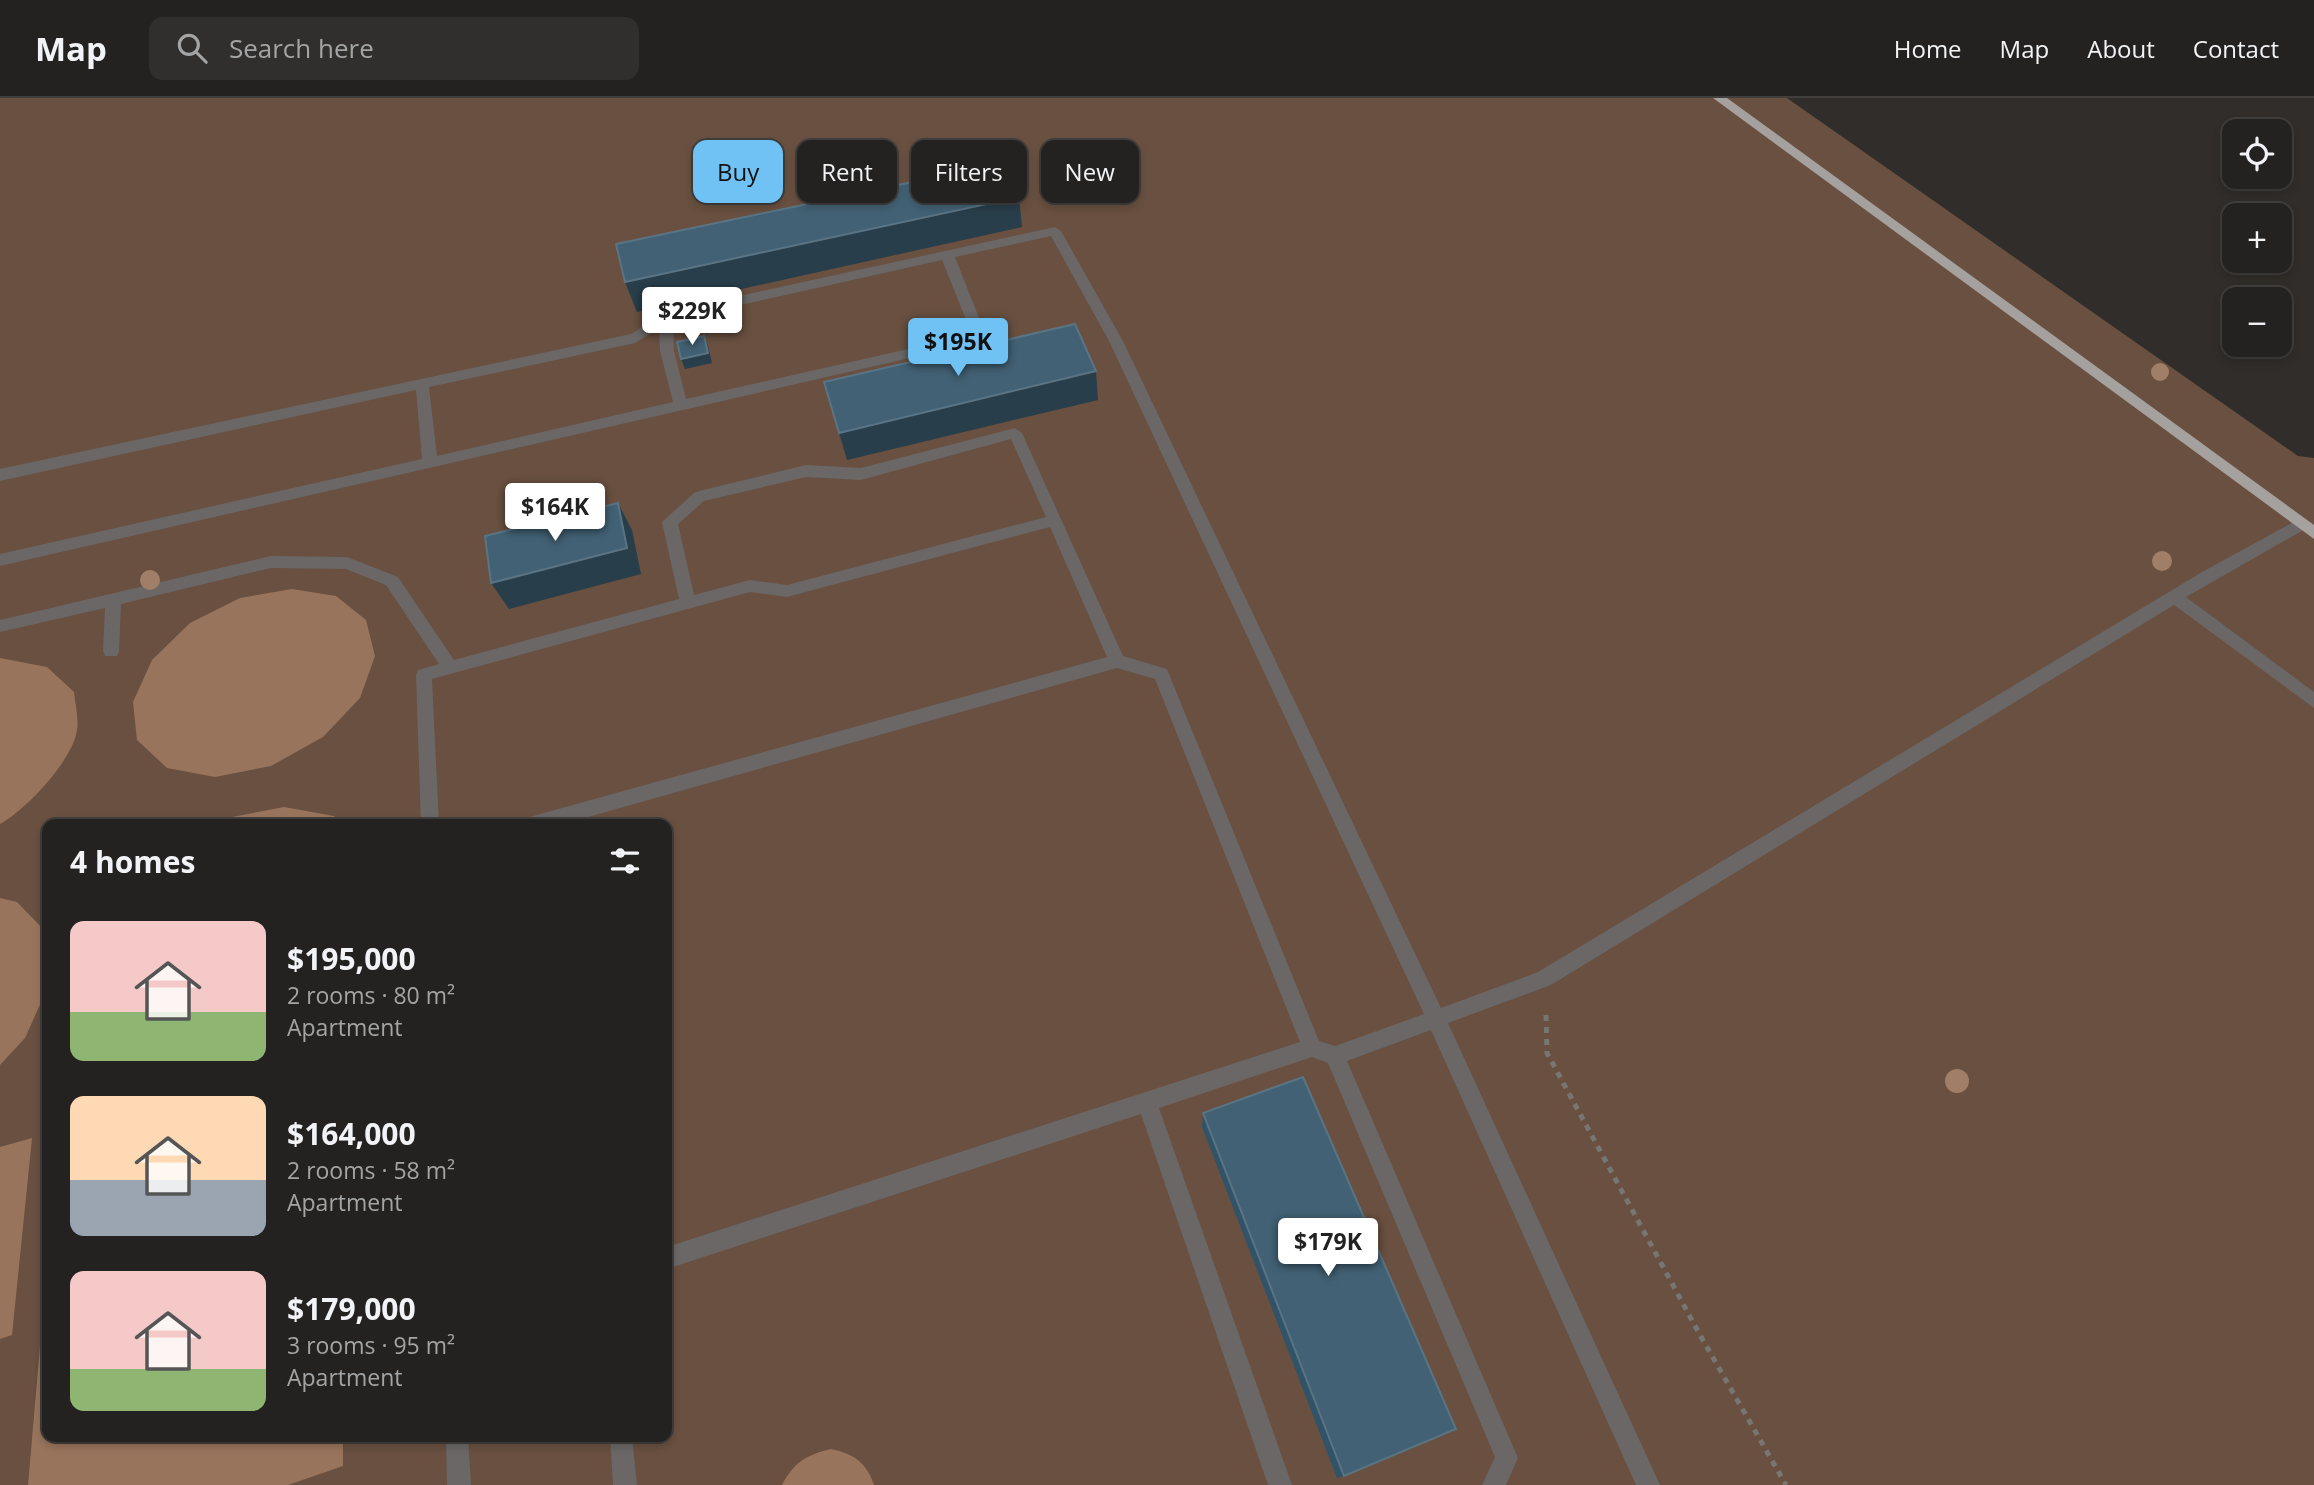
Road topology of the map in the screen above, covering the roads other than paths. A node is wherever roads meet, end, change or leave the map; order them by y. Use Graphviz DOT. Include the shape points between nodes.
graph roads {
  1 [pos="1719,98"];
  2 [pos="947,255"];
  3 [pos="666,317"];
  4 [pos="422,384"];
  5 [pos="681,406"];
  6 [pos="430,463"];
  7 [pos="0,475"];
  8 [pos="1055,520"];
  9 [pos="2308,529"];
  10 [pos="0,560"];
  11 [pos="2175,597"];
  12 [pos="113,599"];
  13 [pos="688,603"];
  14 [pos="0,626"];
  15 [pos="111,651"];
  16 [pos="1117,661"];
  17 [pos="450,668"];
  18 [pos="2314,701"];
  19 [pos="430,819"];
  20 [pos="559,819"];
  21 [pos="1436,1018"];
  22 [pos="1312,1048"];
  23 [pos="1335,1056"];
  24 [pos="1147,1102"];
  25 [pos="672,1256"];
  26 [pos="457,1442"];
  27 [pos="621,1442"];
  28 [pos="459,1485"];
  29 [pos="625,1485"];
  30 [pos="1280,1485"];
  31 [pos="1494,1485"];
  32 [pos="1648,1485"];
  1 -- 9 [label="main road"];
  2 -- 3 [label="lane"];
  2 -- 5 [label="lane" via="976,328 962,342"];
  2 -- 21 [label="lane" via="1055,231 1116,341"];
  3 -- 4 [label="lane" via="635,338"];
  3 -- 5 [label="lane" via="667,351"];
  4 -- 6 [label="lane"];
  4 -- 7 [label="lane"];
  5 -- 6 [label="lane"];
  6 -- 10 [label="lane"];
  8 -- 13 [label="lane" via="787,591 750,586"];
  8 -- 13 [label="lane" via="1015,433 862,474 806,471 699,498 670,522"];
  8 -- 16 [label="lane"];
  9 -- 11 [label="lane"];
  11 -- 18 [label="lane"];
  11 -- 21 [label="lane" via="1545,979"];
  12 -- 14 [label="lane"];
  12 -- 15 [label="lane"];
  12 -- 17 [label="lane" via="271,562 347,563 392,581"];
  13 -- 17 [label="lane"];
  16 -- 20 [label="lane"];
  16 -- 22 [label="lane" via="1161,674"];
  17 -- 19 [label="lane" via="424,675"];
  21 -- 23 [label="lane"];
  21 -- 32 [label="lane"];
  22 -- 23 [label="lane"];
  22 -- 24 [label="lane"];
  23 -- 31 [label="lane" via="1507,1458"];
  24 -- 25 [label="lane"];
  24 -- 30 [label="lane"];
  26 -- 28 [label="lane"];
  27 -- 29 [label="lane"];
}
